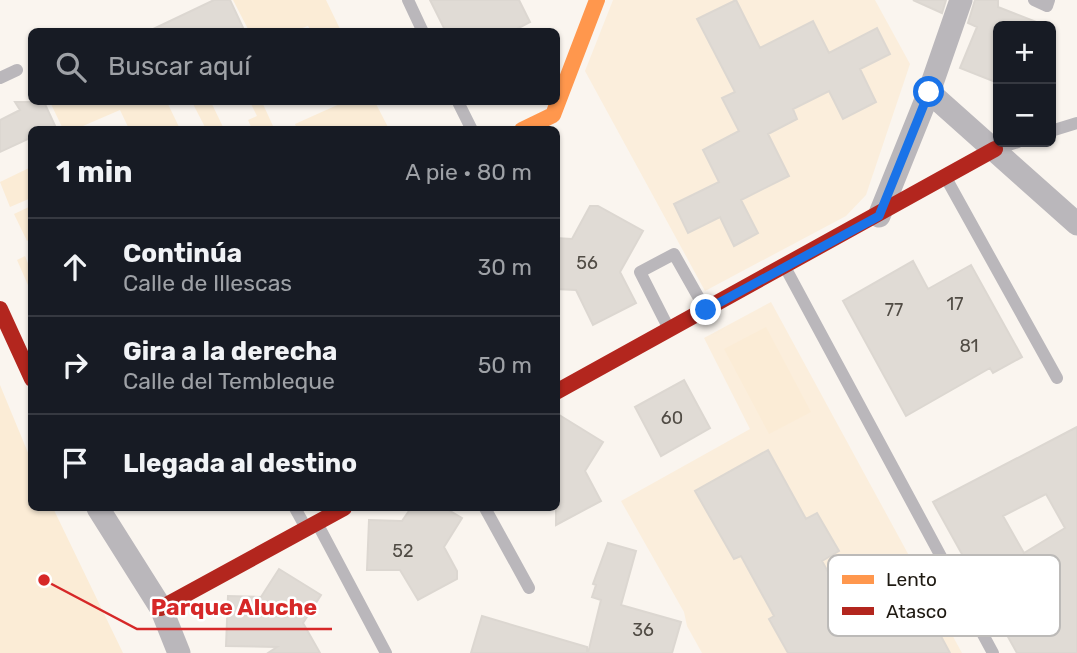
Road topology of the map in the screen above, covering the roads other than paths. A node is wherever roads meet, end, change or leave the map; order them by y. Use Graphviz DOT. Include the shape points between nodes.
graph roads {
  1 [pos="408,0"];
  2 [pos="597,0"];
  3 [pos="961,0"];
  4 [pos="1034,0"];
  5 [pos="1049,0"];
  6 [pos="421,28"];
  7 [pos="16,70"];
  8 [pos="0,78"];
  9 [pos="929,92"];
  10 [pos="560,97"];
  11 [pos="460,105"];
  12 [pos="557,105"];
  13 [pos="1077,123"];
  14 [pos="470,126"];
  15 [pos="530,126"];
  16 [pos="1056,129"];
  17 [pos="1002,147"];
  18 [pos="995,149"];
  19 [pos="946,178"];
  20 [pos="879,216"];
  21 [pos="1077,224"];
  22 [pos="785,267"];
  23 [pos="0,309"];
  24 [pos="706,310"];
  25 [pos="669,330"];
  26 [pos="28,367"];
  27 [pos="1057,378"];
  28 [pos="560,390"];
  29 [pos="100,511"];
  30 [pos="298,511"];
  31 [pos="338,511"];
  32 [pos="487,511"];
  33 [pos="311,525"];
  34 [pos="940,555"];
  35 [pos="529,588"];
  36 [pos="161,608"];
  37 [pos="984,636"];
  38 [pos="179,653"];
  39 [pos="386,653"];
  40 [pos="993,653"];
  1 -- 6 [label="lane"];
  2 -- 10 [label="street"];
  3 -- 9 [label="street"];
  4 -- 5 [label="lane" via="1047,6"];
  7 -- 8 [label="lane"];
  9 -- 18 [label="street"];
  9 -- 20 [label="street"];
  11 -- 14 [label="lane"];
  12 -- 15 [label="street" via="553,115"];
  13 -- 16 [label="lane"];
  17 -- 18 [label="lane"];
  18 -- 19 [label="street"];
  18 -- 21 [label="street"];
  19 -- 20 [label="street"];
  19 -- 27 [label="lane"];
  20 -- 22 [label="street"];
  22 -- 24 [label="street"];
  22 -- 34 [label="lane"];
  23 -- 26 [label="street"];
  24 -- 25 [label="street"];
  24 -- 25 [label="lane" via="674,254 640,272"];
  25 -- 28 [label="street"];
  29 -- 36 [label="street"];
  30 -- 33 [label="lane"];
  31 -- 33 [label="street"];
  32 -- 35 [label="lane"];
  33 -- 36 [label="street"];
  33 -- 39 [label="lane"];
  36 -- 38 [label="street"];
  37 -- 40 [label="lane"];
}
